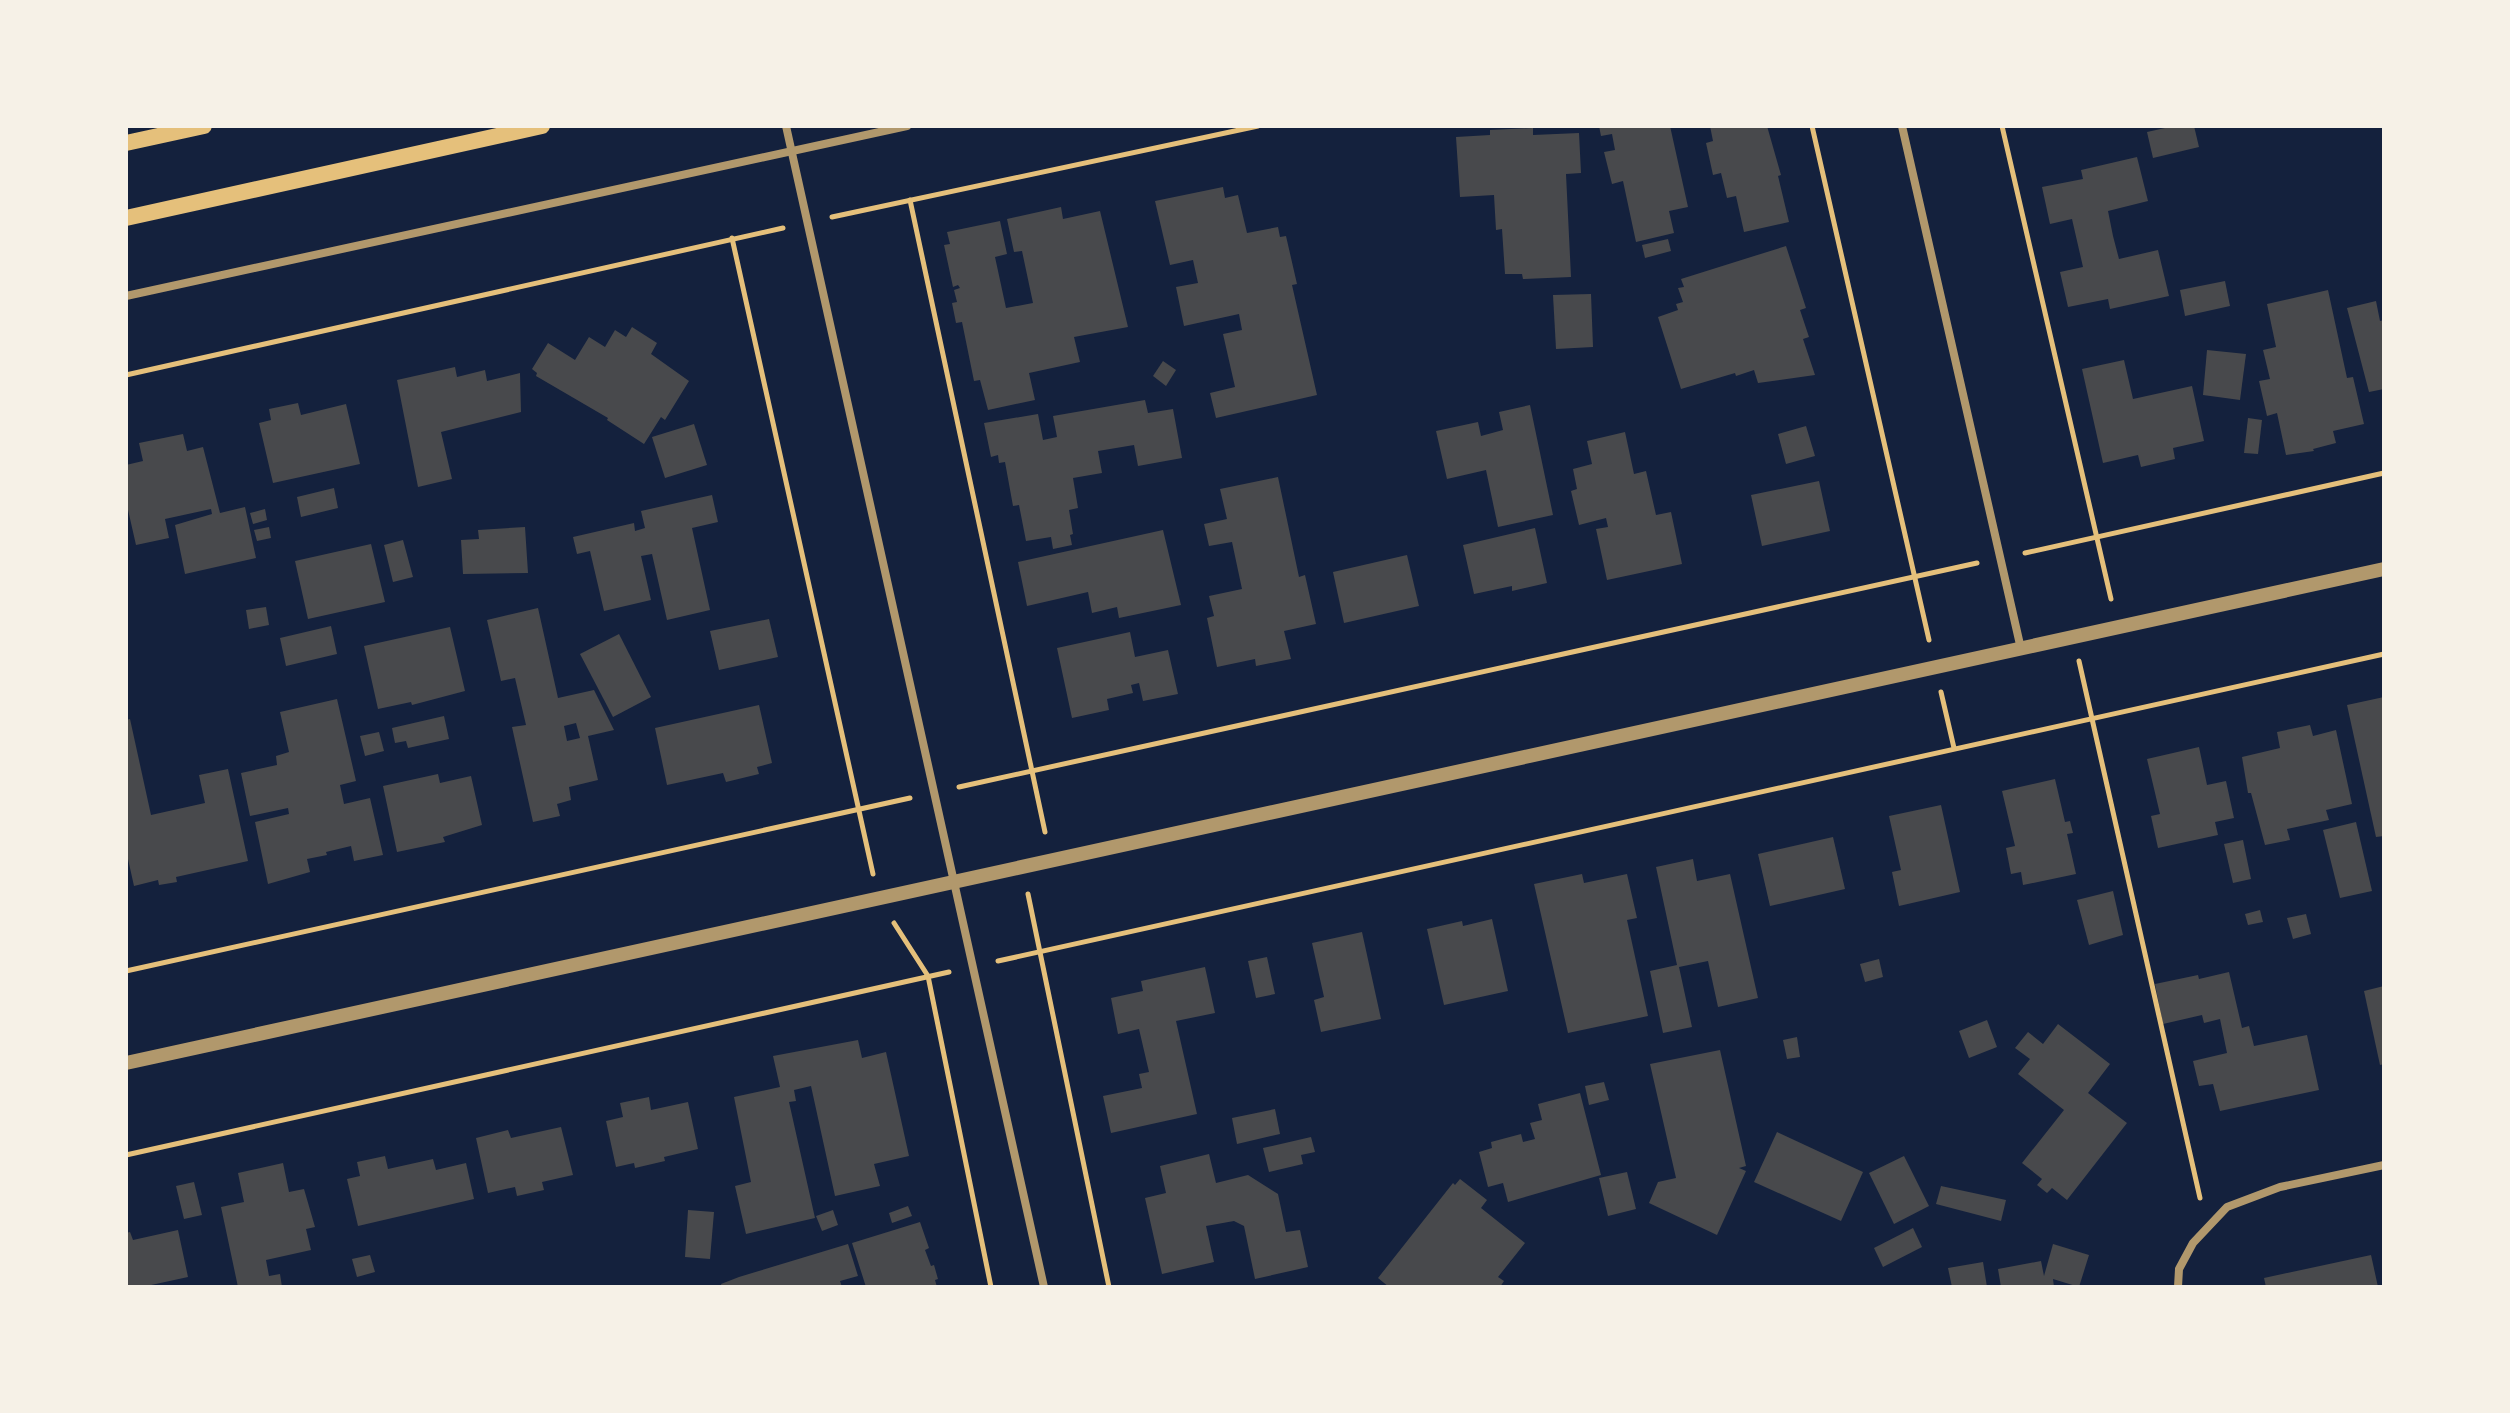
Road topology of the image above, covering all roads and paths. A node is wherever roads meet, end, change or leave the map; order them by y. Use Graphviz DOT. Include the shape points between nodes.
graph roads {
  1 [pos="204,126"];
  2 [pos="542,126"];
  3 [pos="786,126"];
  4 [pos="907,126"];
  5 [pos="1258,126"];
  6 [pos="1812,126"];
  7 [pos="1902,126"];
  8 [pos="2002,126"];
  9 [pos="126,143"];
  10 [pos="792,152"];
  11 [pos="910,200"];
  12 [pos="126,218"];
  13 [pos="808,222"];
  14 [pos="732,238"];
  15 [pos="126,296"];
  16 [pos="126,375"];
  17 [pos="2384,473"];
  18 [pos="2097,536"];
  19 [pos="2000,558"];
  20 [pos="2384,569"];
  21 [pos="1915,577"];
  22 [pos="2117,628"];
  23 [pos="2074,637"];
  24 [pos="2021,649"];
  25 [pos="2384,654"];
  26 [pos="1935,667"];
  27 [pos="2092,718"];
  28 [pos="1954,748"];
  29 [pos="1032,772"];
  30 [pos="935,792"];
  31 [pos="857,810"];
  32 [pos="1051,859"];
  33 [pos="1022,866"];
  34 [pos="954,880"];
  35 [pos="878,898"];
  36 [pos="1041,952"];
  37 [pos="973,967"];
  38 [pos="126,971"];
  39 [pos="928,976"];
  40 [pos="126,1063"];
  41 [pos="126,1155"];
  42 [pos="2384,1165"];
  43 [pos="2206,1227"];
  44 [pos="991,1287"];
  45 [pos="1044,1287"];
  46 [pos="1109,1287"];
  47 [pos="2178,1287"];
  1 -- 9 [label="main road"];
  2 -- 12 [label="main road"];
  3 -- 10 [label="street"];
  4 -- 10 [label="street"];
  5 -- 11 [label="path"];
  6 -- 21 [label="path"];
  7 -- 19 [label="street"];
  8 -- 18 [label="path"];
  10 -- 13 [label="street"];
  10 -- 15 [label="street"];
  11 -- 13 [label="path"];
  11 -- 29 [label="path"];
  13 -- 14 [label="path"];
  13 -- 30 [label="street"];
  14 -- 16 [label="path"];
  14 -- 31 [label="path"];
  17 -- 18 [label="path"];
  18 -- 19 [label="path"];
  18 -- 22 [label="path"];
  19 -- 21 [label="path"];
  19 -- 24 [label="street"];
  20 -- 22 [label="street"];
  21 -- 26 [label="path"];
  21 -- 29 [label="path"];
  22 -- 23 [label="street"];
  23 -- 24 [label="street"];
  23 -- 27 [label="path"];
  24 -- 26 [label="street"];
  25 -- 27 [label="path"];
  26 -- 28 [label="path"];
  26 -- 32 [label="street"];
  27 -- 28 [label="path"];
  27 -- 43 [label="path"];
  28 -- 36 [label="path"];
  29 -- 30 [label="path"];
  29 -- 32 [label="path"];
  30 -- 31 [label="path"];
  30 -- 34 [label="street"];
  31 -- 35 [label="path"];
  31 -- 38 [label="path"];
  32 -- 33 [label="street"];
  33 -- 34 [label="street"];
  33 -- 36 [label="path"];
  34 -- 35 [label="street"];
  34 -- 37 [label="street"];
  35 -- 39 [label="path"];
  35 -- 40 [label="street"];
  36 -- 37 [label="path"];
  36 -- 46 [label="path"];
  37 -- 39 [label="path"];
  37 -- 45 [label="street"];
  39 -- 41 [label="path"];
  39 -- 44 [label="path"];
  42 -- 43 [label="street" via="2280,1187 2227,1207"];
  43 -- 47 [label="street" via="2179,1269"];
}
